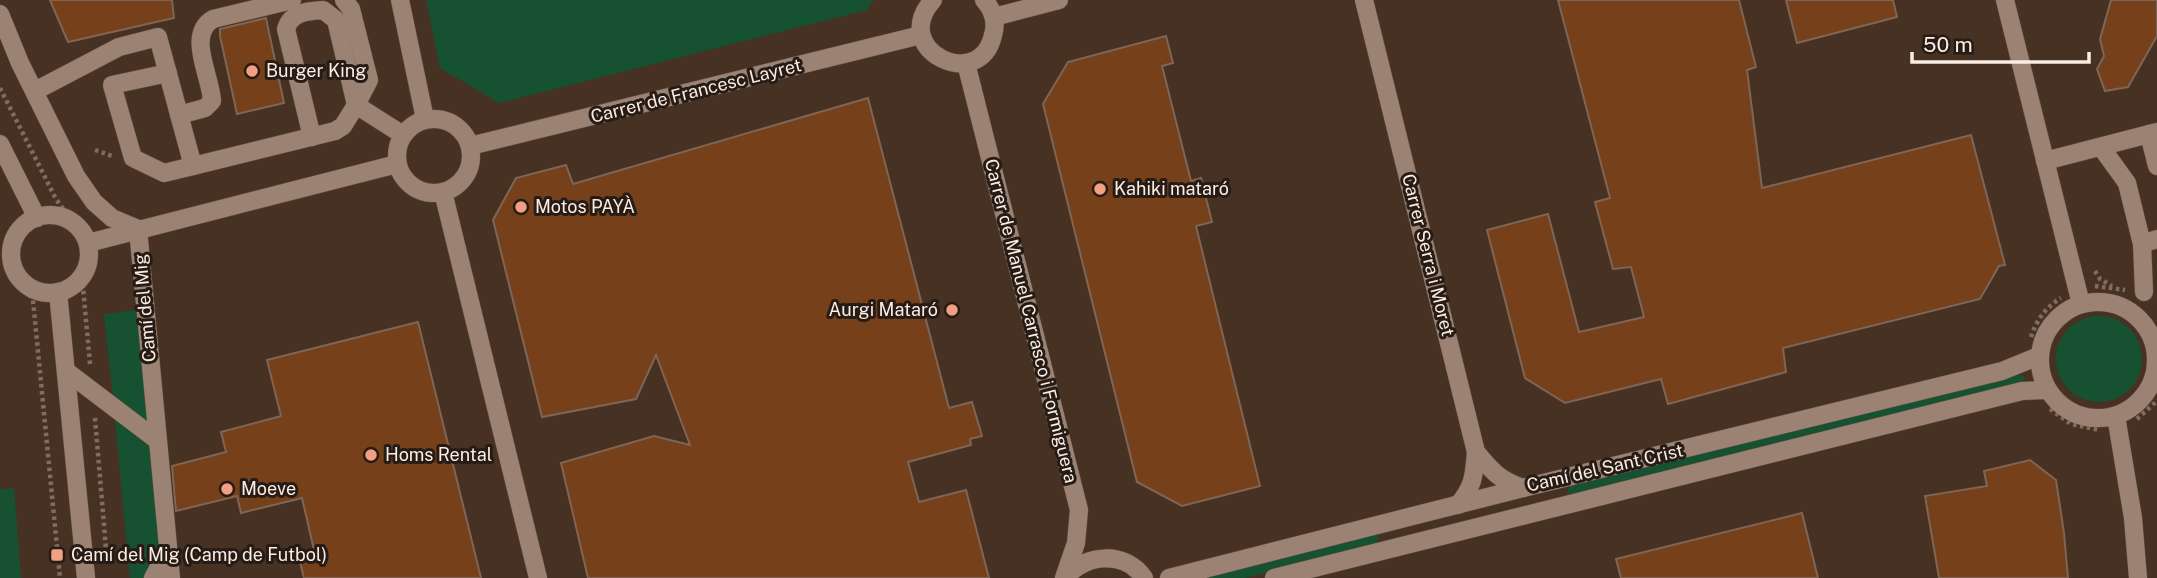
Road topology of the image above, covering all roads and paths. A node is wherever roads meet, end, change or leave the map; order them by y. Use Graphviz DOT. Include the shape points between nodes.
graph roads {
  1 [pos="292,0"];
  2 [pos="344,0"];
  3 [pos="400,0"];
  4 [pos="933,0"];
  5 [pos="984,0"];
  6 [pos="1059,0"];
  7 [pos="1364,0"];
  8 [pos="2005,0"];
  9 [pos="0,14"];
  10 [pos="994,17"];
  11 [pos="921,35"];
  12 [pos="966,63"];
  13 [pos="168,73"];
  14 [pos="35,91"];
  15 [pos="356,105"];
  16 [pos="179,115"];
  17 [pos="425,120"];
  18 [pos="2153,133"];
  19 [pos="403,135"];
  20 [pos="312,137"];
  21 [pos="0,144"];
  22 [pos="470,146"];
  23 [pos="2101,147"];
  24 [pos="95,150"];
  25 [pos="119,159"];
  26 [pos="2045,161"];
  27 [pos="397,164"];
  28 [pos="193,166"];
  29 [pos="2157,166"];
  30 [pos="443,192"];
  31 [pos="13,217"];
  32 [pos="37,218"];
  33 [pos="138,229"];
  34 [pos="2150,242"];
  35 [pos="88,243"];
  36 [pos="9,272"];
  37 [pos="2150,290"];
  38 [pos="58,292"];
  39 [pos="2081,304"];
  40 [pos="2118,305"];
  41 [pos="2157,354"];
  42 [pos="2039,356"];
  43 [pos="66,371"];
  44 [pos="2047,399"];
  45 [pos="2157,401"];
  46 [pos="2118,422"];
  47 [pos="157,440"];
  48 [pos="1476,452"];
  49 [pos="1523,488"];
  50 [pos="1458,505"];
  51 [pos="169,549"];
  52 [pos="1142,575"];
  53 [pos="60,578"];
  54 [pos="86,578"];
  55 [pos="153,578"];
  56 [pos="171,578"];
  57 [pos="538,578"];
  58 [pos="1065,578"];
  59 [pos="1167,578"];
  60 [pos="1274,578"];
  61 [pos="2138,578"];
  1 -- 16 [label="street" via="205,23 199,38 212,101 205,108"];
  2 -- 15 [label="street" via="351,9 369,80"];
  3 -- 17 [label="street"];
  4 -- 11 [label="street" via="921,20"];
  5 -- 10 [label="street"];
  6 -- 10 [label="street"];
  7 -- 48 [label="street, Carrer Serra i Moret"];
  8 -- 26 [label="street"];
  9 -- 14 [label="street, Camí del Mig"];
  10 -- 12 [label="street" via="995,29 986,51"];
  11 -- 12 [label="street" via="938,58"];
  11 -- 22 [label="street, Carrer de Francesc Layret"];
  12 -- 58 [label="street, Carrer de Manuel Carrasco i Formiguera" via="1079,510 1076,543"];
  13 -- 14 [label="street" via="158,37 119,47"];
  13 -- 16 [label="street"];
  13 -- 28 [label="street" via="112,85 133,158 164,173"];
  14 -- 33 [label="street, Camí del Mig" via="76,176 94,202 112,218"];
  15 -- 19 [label="street"];
  15 -- 20 [label="street" via="344,126"];
  15 -- 20 [label="street" via="335,20 323,10 293,16 286,29"];
  16 -- 28 [label="street"];
  17 -- 19 [label="street"];
  17 -- 22 [label="street" via="453,124"];
  18 -- 23 [label="street"];
  18 -- 29 [label="street"];
  19 -- 27 [label="street"];
  20 -- 28 [label="street"];
  21 -- 32 [label="street"];
  22 -- 30 [label="street" via="468,169 454,187"];
  23 -- 26 [label="street"];
  23 -- 34 [label="street" via="2127,183"];
  24 -- 25 [label="path"];
  26 -- 39 [label="street"];
  27 -- 30 [label="street" via="414,188"];
  27 -- 33 [label="street"];
  30 -- 57 [label="street"];
  31 -- 36 [label="path" via="18,229 11,241"];
  32 -- 35 [label="street" via="65,218 83,232"];
  32 -- 36 [label="street" via="16,237"];
  33 -- 35 [label="street"];
  33 -- 47 [label="street, Camí del Mig"];
  34 -- 37 [label="street"];
  35 -- 38 [label="street" via="83,274"];
  36 -- 38 [label="street" via="28,286"];
  36 -- 53 [label="path" via="33,300"];
  37 -- 40 [label="street"];
  38 -- 43 [label="street"];
  39 -- 40 [label="street"];
  39 -- 42 [label="street" via="2049,327"];
  40 -- 41 [label="street" via="2144,324"];
  41 -- 46 [label="street" via="2150,385"];
  42 -- 44 [label="street"];
  42 -- 49 [label="street, Camí del Sant Crist" via="1988,374"];
  43 -- 47 [label="street"];
  43 -- 54 [label="street"];
  44 -- 46 [label="street" via="2081,416"];
  44 -- 46 [label="path" via="2071,424 2085,428"];
  44 -- 60 [label="street, Camí del Sant Crist" via="2022,391"];
  45 -- 46 [label="path" via="2151,409"];
  46 -- 61 [label="street"];
  47 -- 51 [label="street, Camí del Mig"];
  48 -- 49 [label="street, Carrer Serra i Moret" via="1495,475"];
  48 -- 50 [label="street" via="1474,480"];
  49 -- 50 [label="street, Camí del Sant Crist"];
  50 -- 59 [label="street, Camí del Sant Crist"];
  51 -- 55 [label="street"];
  51 -- 56 [label="street, Camí del Mig"];
  52 -- 58 [label="street, Camí del Sant Crist" via="1129,564 1103,558 1080,564"];
  52 -- 59 [label="street, Camí del Sant Crist"];
}
